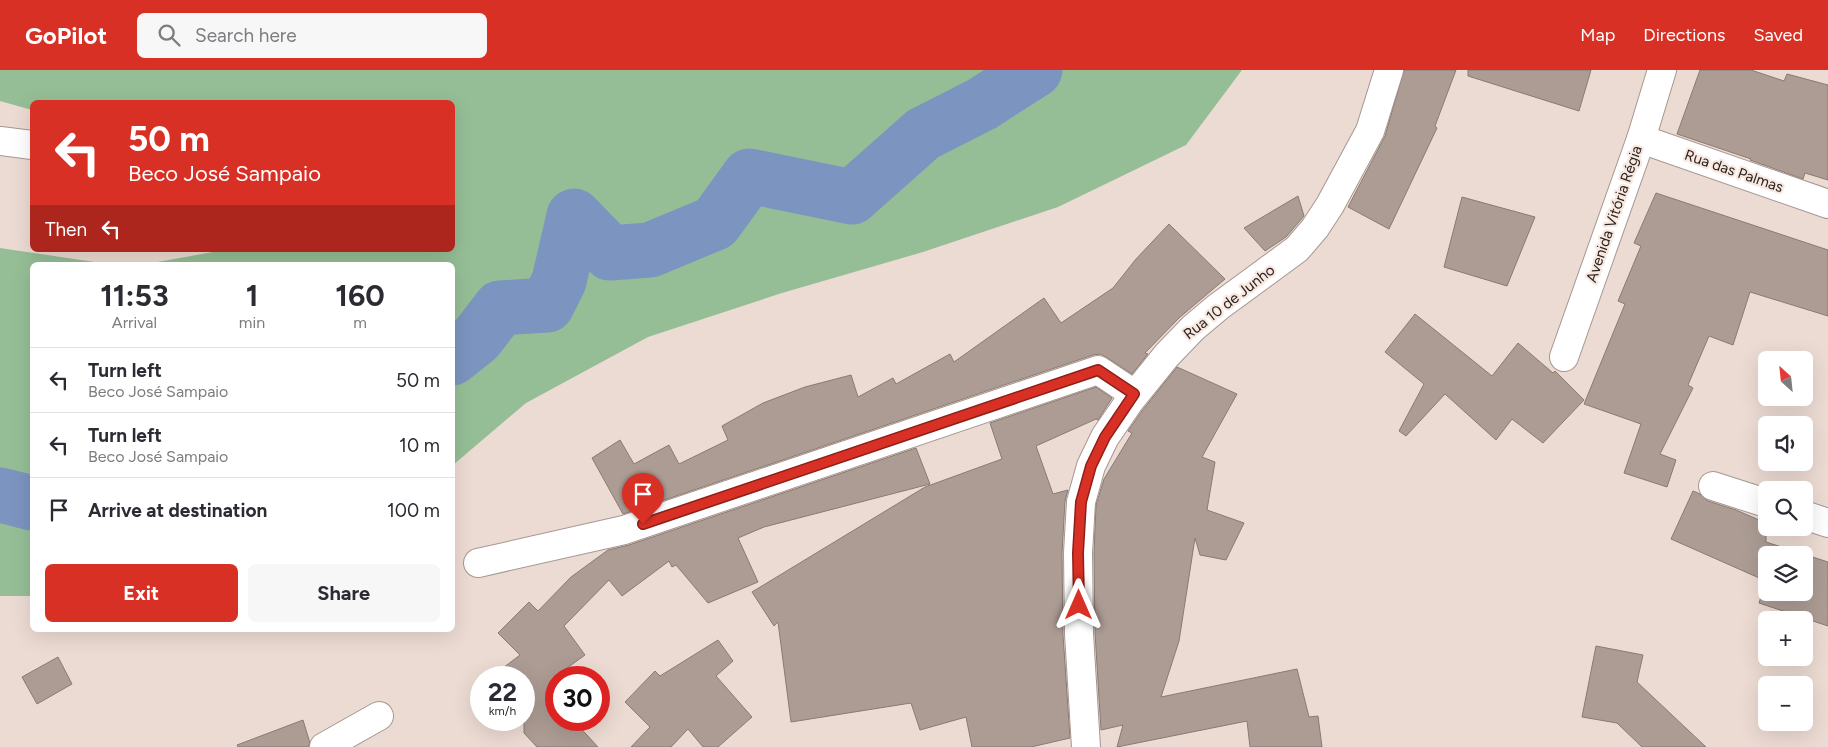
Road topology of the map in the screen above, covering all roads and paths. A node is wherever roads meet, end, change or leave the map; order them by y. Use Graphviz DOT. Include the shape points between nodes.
graph roads {
  1 [pos="1389,70"];
  2 [pos="1662,70"];
  3 [pos="1641,138"];
  4 [pos="0,141"];
  5 [pos="30,145"];
  6 [pos="1828,204"];
  7 [pos="1564,356"];
  8 [pos="1134,394"];
  9 [pos="1712,486"];
  10 [pos="1758,500"];
  11 [pos="1813,518"];
  12 [pos="1828,523"];
  13 [pos="478,563"];
  14 [pos="379,716"];
  15 [pos="324,747"];
  16 [pos="1086,747"];
  1 -- 8 [label="street, Rua 10 de Junho" via="1370,130 1315,228 1297,250 1193,328"];
  2 -- 3 [label="street, Avenida Vitória Régia"];
  3 -- 6 [label="street, Rua das Palmas"];
  3 -- 7 [label="street, Avenida Vitória Régia"];
  4 -- 5 [label="street"];
  8 -- 13 [label="street" via="1098,370 624,530"];
  8 -- 16 [label="street, Rua 10 de Junho" via="1105,437 1091,466 1081,502 1079,634"];
  9 -- 10 [label="street"];
  11 -- 12 [label="street"];
  14 -- 15 [label="street"];
}
